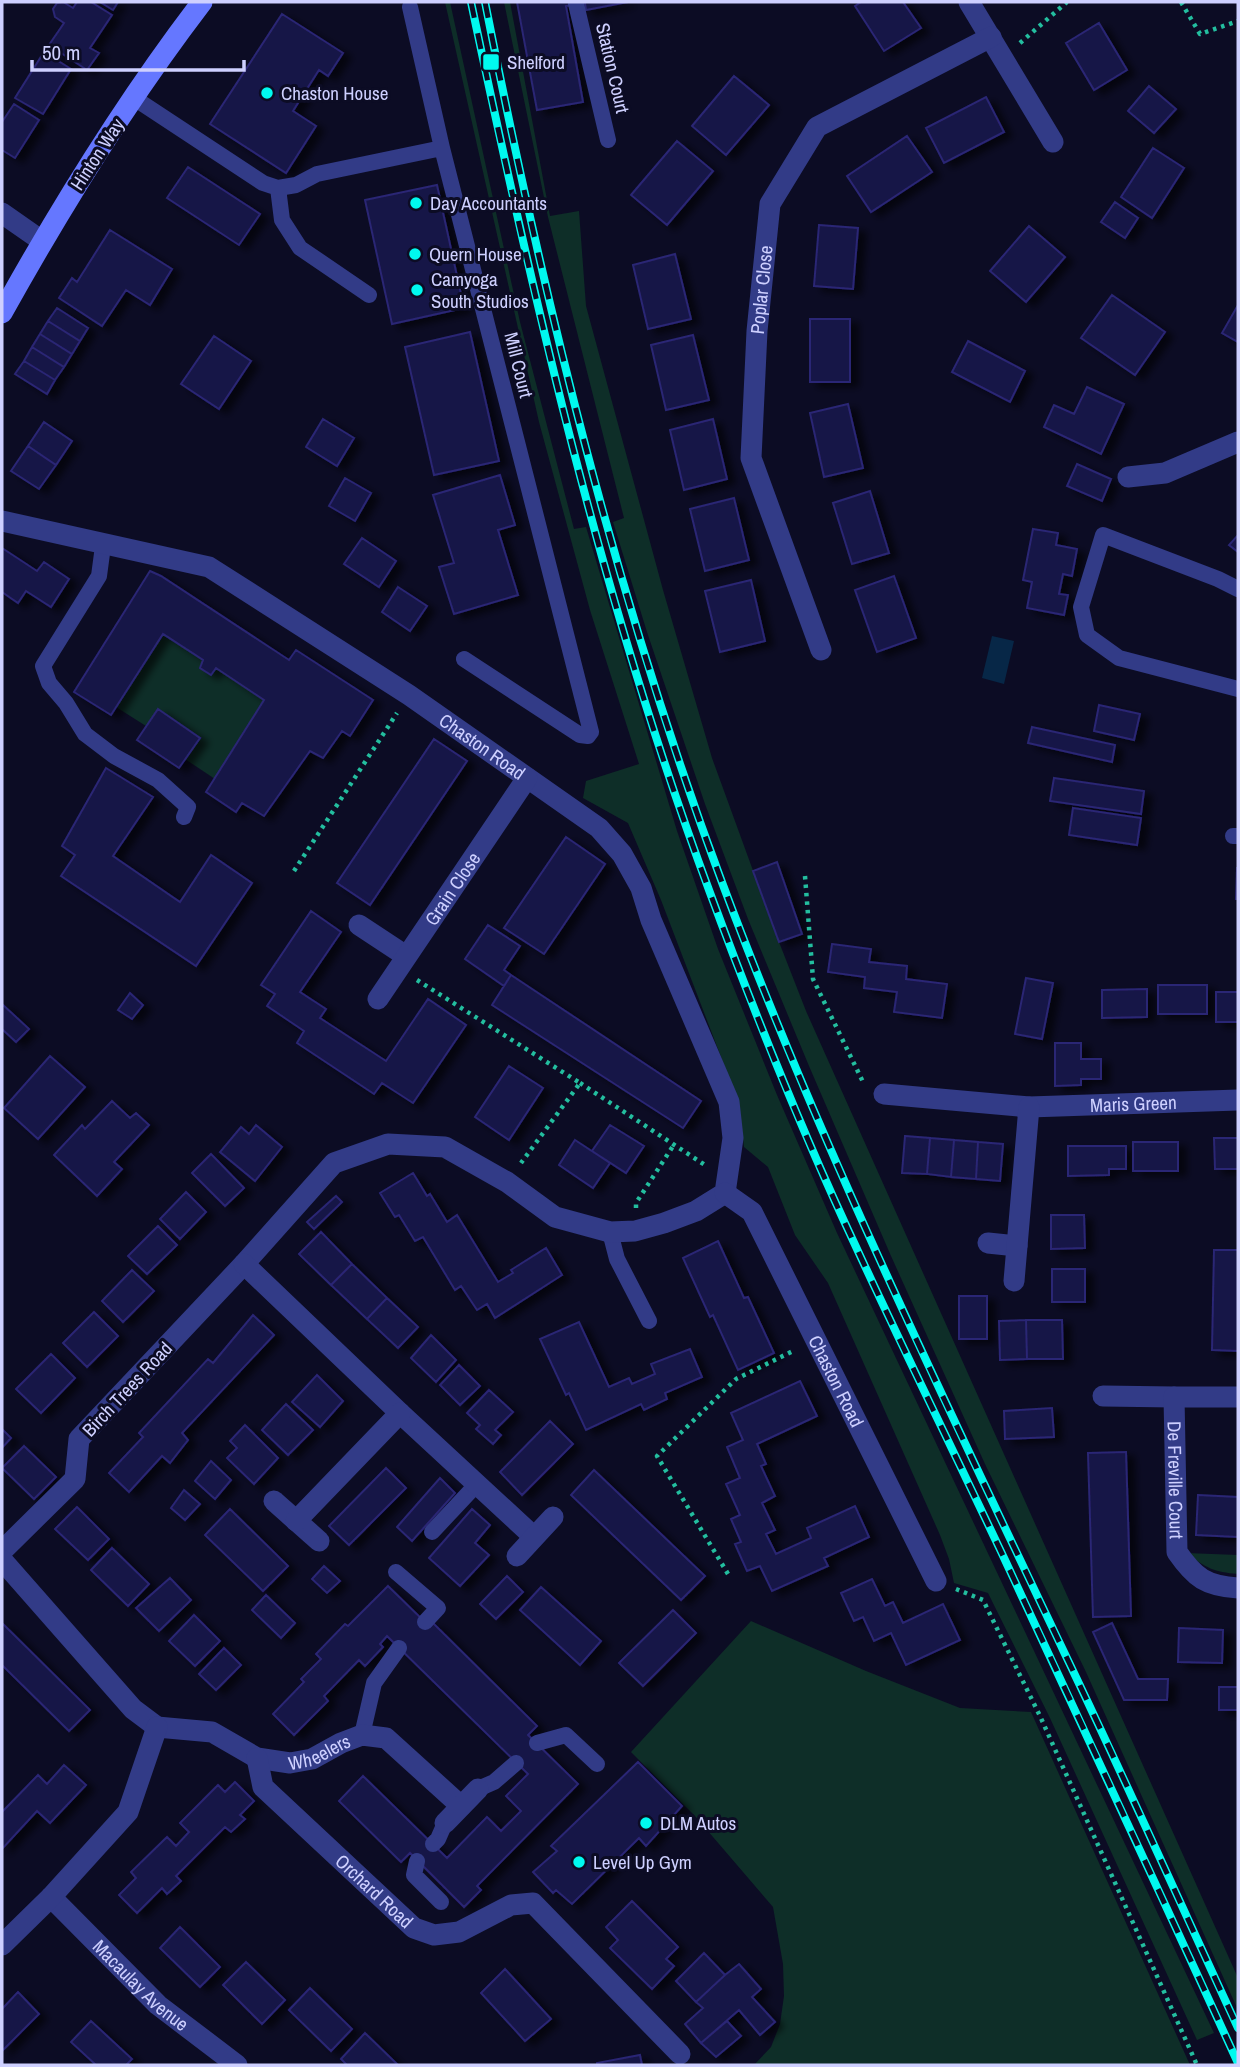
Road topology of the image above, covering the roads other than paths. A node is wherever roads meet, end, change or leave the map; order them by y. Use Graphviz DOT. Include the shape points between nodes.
graph roads {
  1 [pos="202,2"];
  2 [pos="969,2"];
  3 [pos="576,4"];
  4 [pos="410,7"];
  5 [pos="991,37"];
  6 [pos="134,99"];
  7 [pos="608,140"];
  8 [pos="1053,142"];
  9 [pos="442,148"];
  10 [pos="278,188"];
  11 [pos="2,213"];
  12 [pos="42,241"];
  13 [pos="369,295"];
  14 [pos="2,313"];
  15 [pos="1238,442"];
  16 [pos="1128,477"];
  17 [pos="2,521"];
  18 [pos="103,546"];
  19 [pos="1238,589"];
  20 [pos="821,650"];
  21 [pos="464,659"];
  22 [pos="1238,689"];
  23 [pos="527,778"];
  24 [pos="184,817"];
  25 [pos="359,925"];
  26 [pos="402,962"];
  27 [pos="378,999"];
  28 [pos="884,1094"];
  29 [pos="1238,1100"];
  30 [pos="1029,1107"];
  31 [pos="725,1193"];
  32 [pos="610,1232"];
  33 [pos="988,1243"];
  34 [pos="1017,1245"];
  35 [pos="244,1264"];
  36 [pos="1014,1281"];
  37 [pos="649,1321"];
  38 [pos="1104,1396"];
  39 [pos="1174,1397"];
  40 [pos="1238,1397"];
  41 [pos="400,1413"];
  42 [pos="477,1484"];
  43 [pos="274,1501"];
  44 [pos="553,1517"];
  45 [pos="296,1521"];
  46 [pos="432,1532"];
  47 [pos="533,1536"];
  48 [pos="318,1541"];
  49 [pos="2,1551"];
  50 [pos="517,1556"];
  51 [pos="2,1560"];
  52 [pos="396,1572"];
  53 [pos="936,1581"];
  54 [pos="1238,1588"];
  55 [pos="425,1622"];
  56 [pos="399,1648"];
  57 [pos="157,1727"];
  58 [pos="362,1735"];
  59 [pos="537,1743"];
  60 [pos="257,1758"];
  61 [pos="516,1763"];
  62 [pos="597,1764"];
  63 [pos="478,1789"];
  64 [pos="461,1806"];
  65 [pos="445,1823"];
  66 [pos="433,1844"];
  67 [pos="417,1861"];
  68 [pos="51,1897"];
  69 [pos="441,1902"];
  70 [pos="2,1945"];
  71 [pos="680,2054"];
  72 [pos="237,2065"];
  1 -- 6 [label="street, Hinton Way"];
  2 -- 5 [label="street"];
  3 -- 7 [label="lane, Station Court"];
  4 -- 9 [label="lane"];
  5 -- 8 [label="street"];
  5 -- 20 [label="street, Poplar Close" via="817,127 770,204 751,458"];
  6 -- 10 [label="lane" via="263,183"];
  6 -- 12 [label="street, Hinton Way"];
  9 -- 10 [label="lane" via="317,174"];
  9 -- 21 [label="lane, Mill Court" via="591,732 580,735"];
  10 -- 13 [label="lane" via="282,220 300,248"];
  11 -- 12 [label="street"];
  12 -- 14 [label="street, Hinton Way"];
  15 -- 16 [label="street" via="1166,473"];
  17 -- 18 [label="street, Chaston Road"];
  18 -- 23 [label="street, Chaston Road" via="209,567 409,695"];
  18 -- 24 [label="lane" via="99,576 43,666 86,734 158,780 188,807"];
  19 -- 22 [label="lane" via="1103,535 1081,607 1087,635 1119,658"];
  23 -- 26 [label="street, Grain Close"];
  23 -- 31 [label="street, Chaston Road" via="598,828 622,854 641,888 729,1102 733,1138"];
  25 -- 26 [label="street"];
  26 -- 27 [label="street, Grain Close"];
  28 -- 30 [label="street, Maris Green"];
  29 -- 30 [label="street, Maris Green"];
  30 -- 34 [label="street"];
  31 -- 32 [label="street" via="696,1211 635,1231"];
  31 -- 53 [label="street, Chaston Road" via="752,1212"];
  32 -- 35 [label="street, Birch Trees Road" via="555,1217 507,1182 445,1147 388,1144 334,1163"];
  32 -- 37 [label="lane" via="617,1259"];
  33 -- 34 [label="street"];
  34 -- 36 [label="street"];
  35 -- 41 [label="street"];
  35 -- 49 [label="street, Birch Trees Road" via="79,1439 75,1479"];
  38 -- 39 [label="street, De Freville Court"];
  39 -- 40 [label="street, De Freville Court"];
  39 -- 54 [label="street, De Freville Court" via="1177,1552 1191,1573 1216,1587"];
  41 -- 42 [label="street"];
  41 -- 45 [label="street"];
  42 -- 46 [label="lane"];
  42 -- 47 [label="street"];
  43 -- 45 [label="street"];
  44 -- 47 [label="street"];
  45 -- 48 [label="street"];
  47 -- 50 [label="street"];
  51 -- 57 [label="street" via="133,1709"];
  52 -- 55 [label="lane" via="438,1608"];
  56 -- 58 [label="lane" via="374,1683"];
  57 -- 60 [label="street, Wheelers" via="212,1732"];
  57 -- 68 [label="street" via="128,1812"];
  58 -- 60 [label="street, Wheelers" via="313,1759 290,1763"];
  58 -- 64 [label="street, Wheelers" via="386,1738"];
  59 -- 62 [label="lane" via="566,1735"];
  60 -- 71 [label="street, Orchard Road" via="263,1787 414,1927 434,1935 459,1932 511,1905 533,1903"];
  61 -- 63 [label="lane"];
  63 -- 64 [label="street"];
  64 -- 65 [label="street"];
  65 -- 66 [label="lane"];
  67 -- 69 [label="lane" via="414,1875"];
  68 -- 70 [label="street"];
  68 -- 72 [label="street, Macaulay Avenue" via="158,2005"];
}
